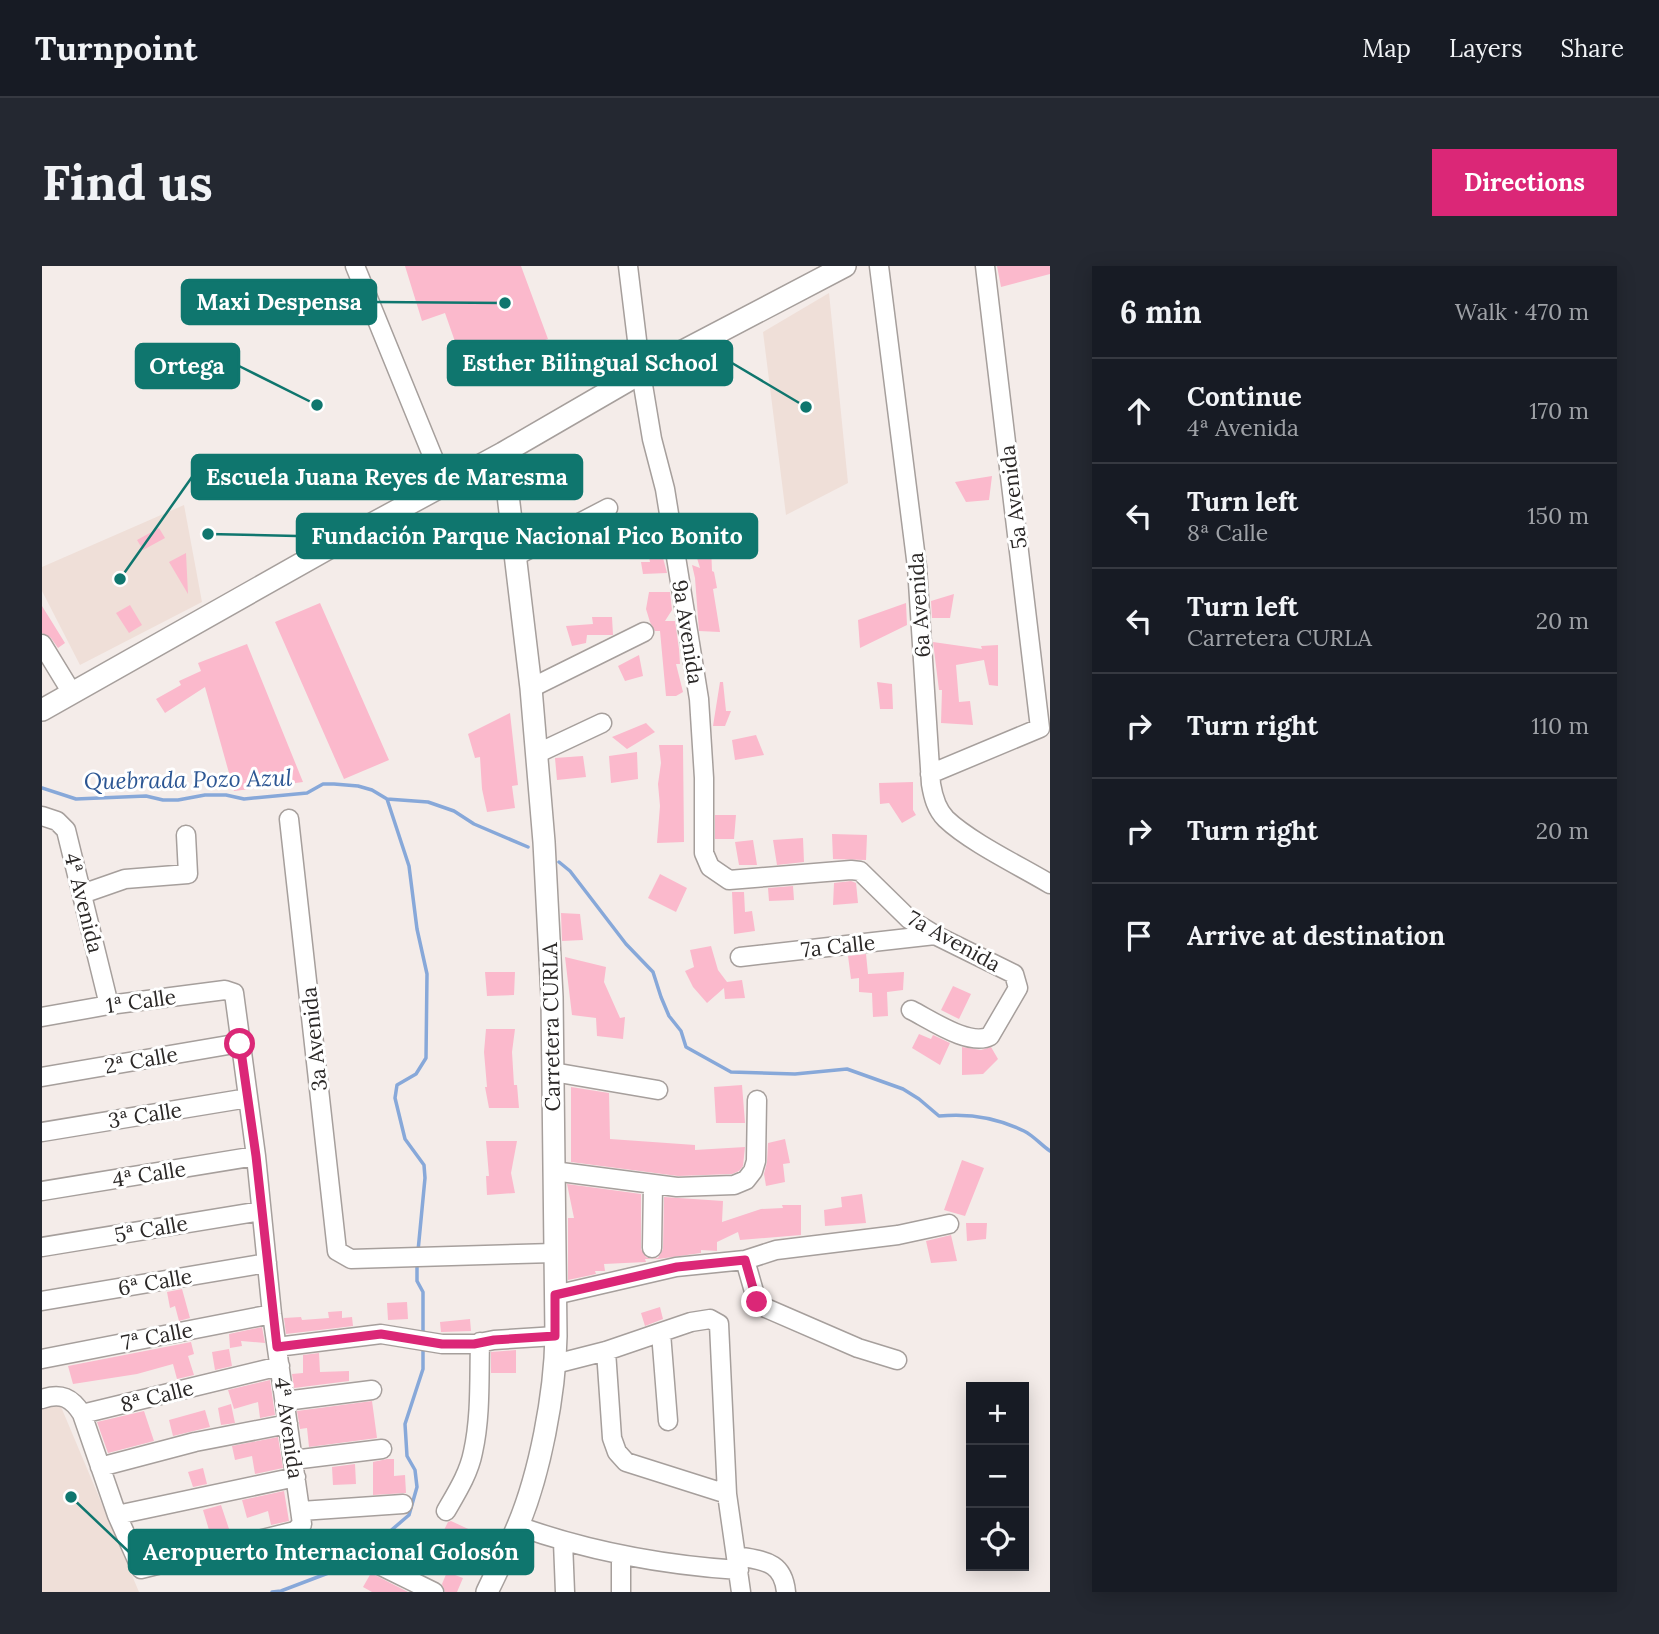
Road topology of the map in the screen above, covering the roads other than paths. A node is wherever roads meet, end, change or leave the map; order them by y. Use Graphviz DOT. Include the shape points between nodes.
graph roads {
  1 [pos="355,266"];
  2 [pos="628,266"];
  3 [pos="845,266"];
  4 [pos="879,266"];
  5 [pos="985,266"];
  6 [pos="641,373"];
  7 [pos="503,453"];
  8 [pos="444,484"];
  9 [pos="608,508"];
  10 [pos="516,556"];
  11 [pos="644,632"];
  12 [pos="42,644"];
  13 [pos="1043,682"];
  14 [pos="531,688"];
  15 [pos="72,693"];
  16 [pos="42,710"];
  17 [pos="602,723"];
  18 [pos="536,754"];
  19 [pos="930,774"];
  20 [pos="42,816"];
  21 [pos="289,819"];
  22 [pos="186,835"];
  23 [pos="860,871"];
  24 [pos="1050,884"];
  25 [pos="82,894"];
  26 [pos="935,935"];
  27 [pos="740,957"];
  28 [pos="236,998"];
  29 [pos="108,1005"];
  30 [pos="911,1010"];
  31 [pos="42,1017"];
  32 [pos="240,1044"];
  33 [pos="553,1072"];
  34 [pos="42,1077"];
  35 [pos="658,1090"];
  36 [pos="248,1098"];
  37 [pos="757,1100"];
  38 [pos="42,1132"];
  39 [pos="256,1156"];
  40 [pos="553,1171"];
  41 [pos="653,1184"];
  42 [pos="42,1191"];
  43 [pos="261,1211"];
  44 [pos="949,1224"];
  45 [pos="42,1247"];
  46 [pos="652,1248"];
  47 [pos="554,1254"];
  48 [pos="745,1260"];
  49 [pos="267,1263"];
  50 [pos="555,1295"];
  51 [pos="42,1301"];
  52 [pos="272,1314"];
  53 [pos="660,1333"];
  54 [pos="555,1336"];
  55 [pos="480,1342"];
  56 [pos="277,1347"];
  57 [pos="606,1351"];
  58 [pos="42,1359"];
  59 [pos="897,1360"];
  60 [pos="555,1364"];
  61 [pos="280,1366"];
  62 [pos="372,1390"];
  63 [pos="42,1399"];
  64 [pos="285,1401"];
  65 [pos="82,1414"];
  66 [pos="668,1420"];
  67 [pos="288,1424"];
  68 [pos="382,1449"];
  69 [pos="100,1467"];
  70 [pos="294,1469"];
  71 [pos="727,1494"];
  72 [pos="402,1504"];
  73 [pos="446,1511"];
  74 [pos="117,1515"];
  75 [pos="301,1517"];
  76 [pos="518,1525"];
  77 [pos="563,1542"];
  78 [pos="621,1555"];
  79 [pos="375,1563"];
  80 [pos="738,1563"];
  81 [pos="434,1592"];
  82 [pos="487,1592"];
  83 [pos="565,1592"];
  84 [pos="621,1592"];
  85 [pos="741,1592"];
  86 [pos="786,1592"];
  1 -- 8 [label="street"];
  2 -- 6 [label="street, 9a Avenida"];
  3 -- 6 [label="main road"];
  4 -- 19 [label="street, 6a Avenida" via="918,567"];
  5 -- 13 [label="street, 5a Avenida"];
  6 -- 7 [label="main road"];
  6 -- 23 [label="street, 9a Avenida" via="699,699 705,853 710,867 729,880"];
  7 -- 8 [label="main road"];
  7 -- 10 [label="main road, Carretera CURLA"];
  8 -- 15 [label="main road"];
  9 -- 10 [label="street"];
  10 -- 14 [label="main road, Carretera CURLA"];
  11 -- 14 [label="street"];
  12 -- 15 [label="street"];
  13 -- 19 [label="street, 5a Avenida" via="1040,728"];
  14 -- 18 [label="main road, Carretera CURLA"];
  15 -- 16 [label="main road"];
  17 -- 18 [label="street"];
  18 -- 33 [label="main road, Carretera CURLA"];
  19 -- 24 [label="street, 6a Avenida" via="934,801 944,818"];
  20 -- 25 [label="street, 4ª Avenida" via="66,830"];
  21 -- 47 [label="street, 3a Avenida" via="337,1251 351,1259"];
  22 -- 25 [label="street" via="188,874 125,879"];
  23 -- 26 [label="street, 7a Avenida" via="909,919"];
  25 -- 29 [label="street, 4ª Avenida"];
  26 -- 27 [label="street, 7a Calle"];
  26 -- 30 [label="street, 7a Avenida" via="1014,974 1018,988 984,1040 968,1039"];
  28 -- 29 [label="street, 1ª Calle" via="225,990"];
  28 -- 32 [label="street, 4ª Avenida"];
  29 -- 31 [label="street, 1ª Calle"];
  32 -- 34 [label="street, 2ª Calle"];
  32 -- 36 [label="street, 4ª Avenida"];
  33 -- 35 [label="street"];
  33 -- 40 [label="main road, Carretera CURLA"];
  36 -- 38 [label="street, 3ª Calle"];
  36 -- 39 [label="street, 4ª Avenida"];
  37 -- 41 [label="street" via="755,1161 746,1180 721,1187"];
  39 -- 42 [label="street, 4ª Calle"];
  39 -- 43 [label="street, 4ª Avenida"];
  40 -- 41 [label="street"];
  40 -- 47 [label="main road, Carretera CURLA"];
  41 -- 46 [label="street"];
  43 -- 45 [label="street, 5ª Calle"];
  43 -- 49 [label="street, 4ª Avenida"];
  44 -- 48 [label="street" via="776,1250"];
  47 -- 50 [label="main road, Carretera CURLA"];
  48 -- 50 [label="street" via="677,1267"];
  48 -- 59 [label="street" via="761,1306"];
  49 -- 51 [label="street, 6ª Calle"];
  49 -- 52 [label="street, 4ª Avenida"];
  50 -- 54 [label="main road, Carretera CURLA"];
  52 -- 56 [label="street, 4ª Avenida"];
  52 -- 58 [label="street, 7ª Calle"];
  53 -- 57 [label="street"];
  53 -- 66 [label="street"];
  53 -- 71 [label="street" via="710,1319 719,1324"];
  54 -- 55 [label="street"];
  54 -- 60 [label="main road, Carretera CURLA"];
  55 -- 56 [label="street" via="423,1341 381,1334"];
  55 -- 73 [label="street" via="473,1452 465,1478"];
  56 -- 61 [label="street, 4ª Avenida"];
  57 -- 60 [label="street"];
  57 -- 71 [label="street" via="617,1452 626,1462"];
  60 -- 76 [label="main road, Carretera CURLA" via="546,1424"];
  61 -- 64 [label="street, 4ª Avenida"];
  61 -- 65 [label="street, 8ª Calle"];
  62 -- 64 [label="street"];
  63 -- 65 [label="street" via="66,1397"];
  64 -- 67 [label="street, 4ª Avenida"];
  65 -- 69 [label="street"];
  67 -- 69 [label="street"];
  67 -- 70 [label="street, 4ª Avenida"];
  68 -- 70 [label="street"];
  69 -- 74 [label="street"];
  70 -- 74 [label="street"];
  70 -- 75 [label="street, 4ª Avenida"];
  71 -- 80 [label="street"];
  72 -- 75 [label="street"];
  74 -- 75 [label="street" via="143,1569 295,1531"];
  76 -- 77 [label="street"];
  76 -- 82 [label="main road, Carretera CURLA"];
  77 -- 78 [label="street"];
  77 -- 83 [label="street"];
  78 -- 80 [label="street" via="676,1566"];
  78 -- 84 [label="street"];
  79 -- 81 [label="street"];
  80 -- 85 [label="street"];
  80 -- 86 [label="street" via="775,1566"];
}
